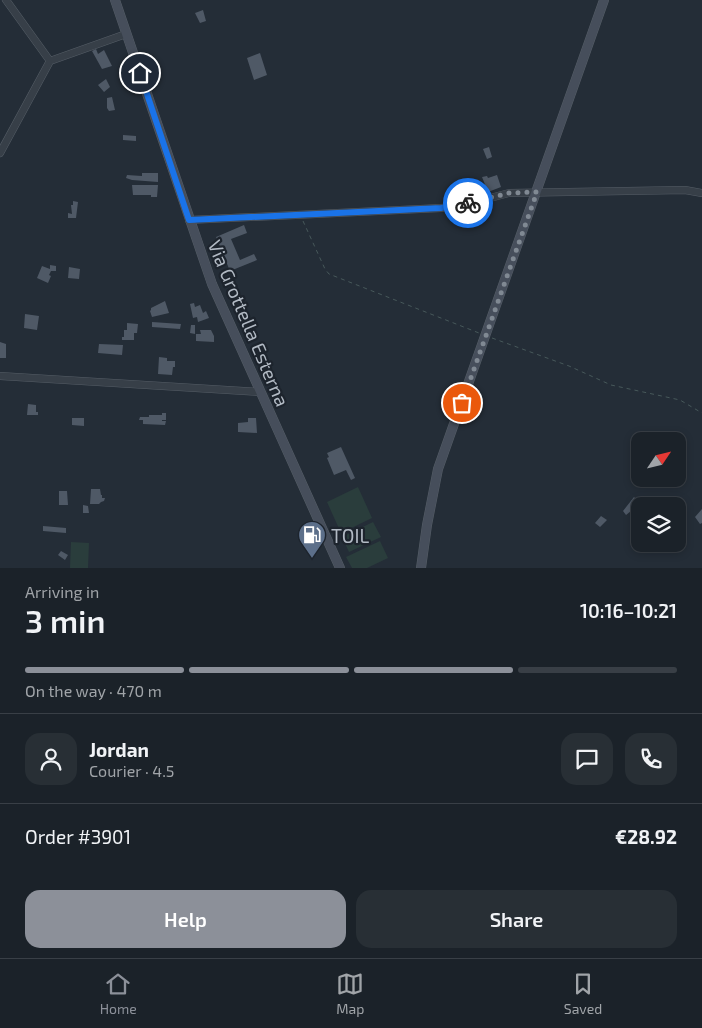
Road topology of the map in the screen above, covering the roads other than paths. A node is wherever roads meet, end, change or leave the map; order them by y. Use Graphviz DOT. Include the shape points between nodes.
graph roads {
  1 [pos="6,0"];
  2 [pos="115,0"];
  3 [pos="604,0"];
  4 [pos="126,34"];
  5 [pos="50,61"];
  6 [pos="0,153"];
  7 [pos="537,192"];
  8 [pos="702,193"];
  9 [pos="189,220"];
  10 [pos="0,376"];
  11 [pos="260,392"];
  12 [pos="340,568"];
  13 [pos="421,568"];
  1 -- 5 [label="street"];
  2 -- 4 [label="street, Via Grottella Esterna"];
  3 -- 7 [label="street"];
  4 -- 5 [label="street"];
  4 -- 9 [label="street, Via Grottella Esterna"];
  5 -- 6 [label="street"];
  7 -- 8 [label="street" via="685,190"];
  7 -- 9 [label="street" via="509,193 441,208"];
  7 -- 13 [label="street" via="438,469"];
  9 -- 11 [label="street, Via Grottella Esterna" via="212,284"];
  10 -- 11 [label="street"];
  11 -- 12 [label="street, Via Grottella Esterna"];
}
